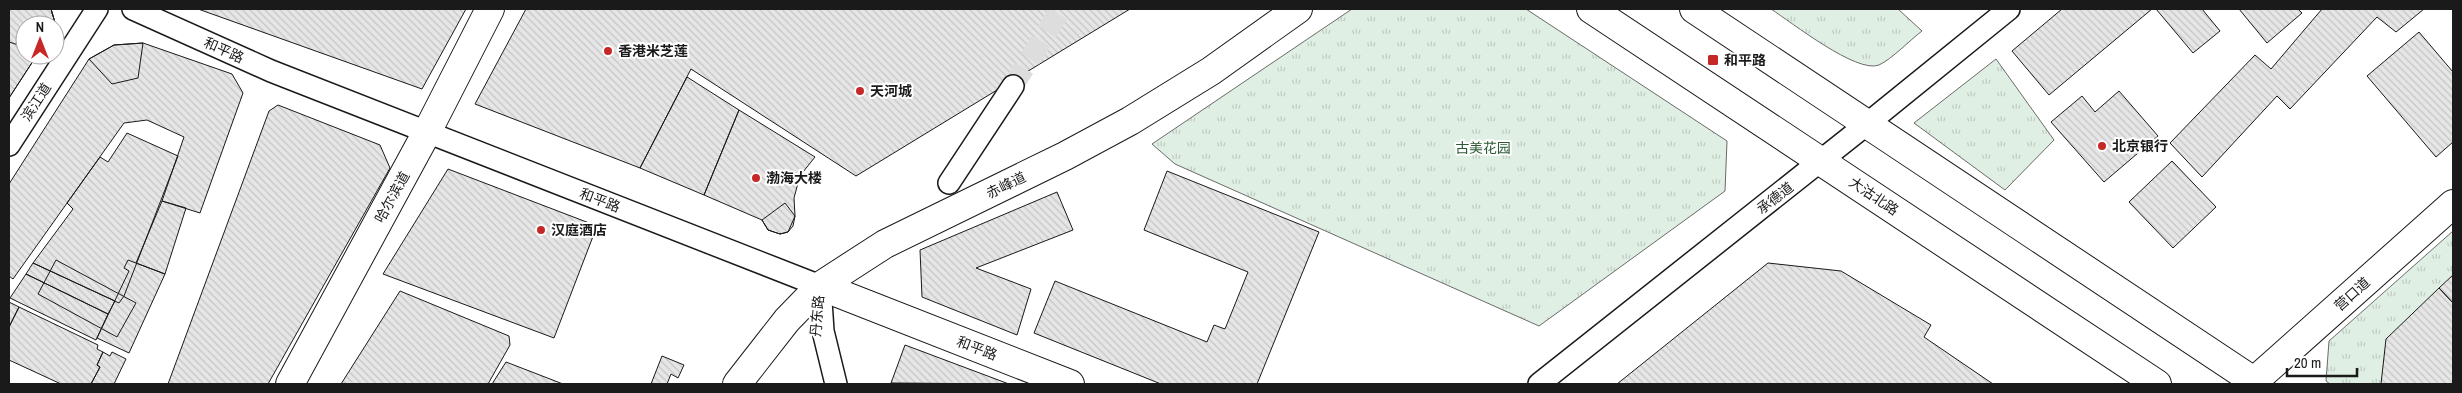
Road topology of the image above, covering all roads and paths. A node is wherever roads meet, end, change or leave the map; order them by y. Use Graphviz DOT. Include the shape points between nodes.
graph roads {
  1 [pos="97,9"];
  2 [pos="132,9"];
  3 [pos="490,9"];
  4 [pos="1298,9"];
  5 [pos="1591,9"];
  6 [pos="1694,9"];
  7 [pos="1988,9"];
  8 [pos="2009,9"];
  9 [pos="1013,86"];
  10 [pos="1862,121"];
  11 [pos="427,132"];
  12 [pos="9,145"];
  13 [pos="1816,158"];
  14 [pos="949,184"];
  15 [pos="2453,204"];
  16 [pos="820,286"];
  17 [pos="2254,383"];
  18 [pos="290,384"];
  19 [pos="737,384"];
  20 [pos="822,384"];
  21 [pos="836,384"];
  22 [pos="1070,384"];
  23 [pos="1522,384"];
  24 [pos="1539,384"];
  25 [pos="2157,384"];
  1 -- 12 [label="street, 滨江道"];
  2 -- 11 [label="street, 和平路" via="271,71"];
  3 -- 11 [label="main road, 哈尔滨道"];
  4 -- 16 [label="main road, 赤峰道" via="1211,71 1130,121 1066,156 885,244"];
  5 -- 13 [label="main road, 大沽北路"];
  6 -- 10 [label="main road"];
  7 -- 10 [label="street, 承德道"];
  8 -- 10 [label="street, 承德道"];
  9 -- 14 [label="street"];
  10 -- 13 [label="street, 承德道"];
  10 -- 17 [label="main road"];
  11 -- 16 [label="street, 和平路"];
  11 -- 18 [label="main road, 哈尔滨道"];
  13 -- 23 [label="street, 承德道"];
  13 -- 24 [label="street, 承德道"];
  13 -- 25 [label="main road, 大沽北路"];
  15 -- 17 [label="main road, 营口道"];
  16 -- 19 [label="main road, 赤峰道" via="753,360"];
  16 -- 20 [label="street, 丹东路" via="814,336"];
  16 -- 21 [label="street, 丹东路" via="823,331"];
  16 -- 22 [label="main road, 和平路"];
}
